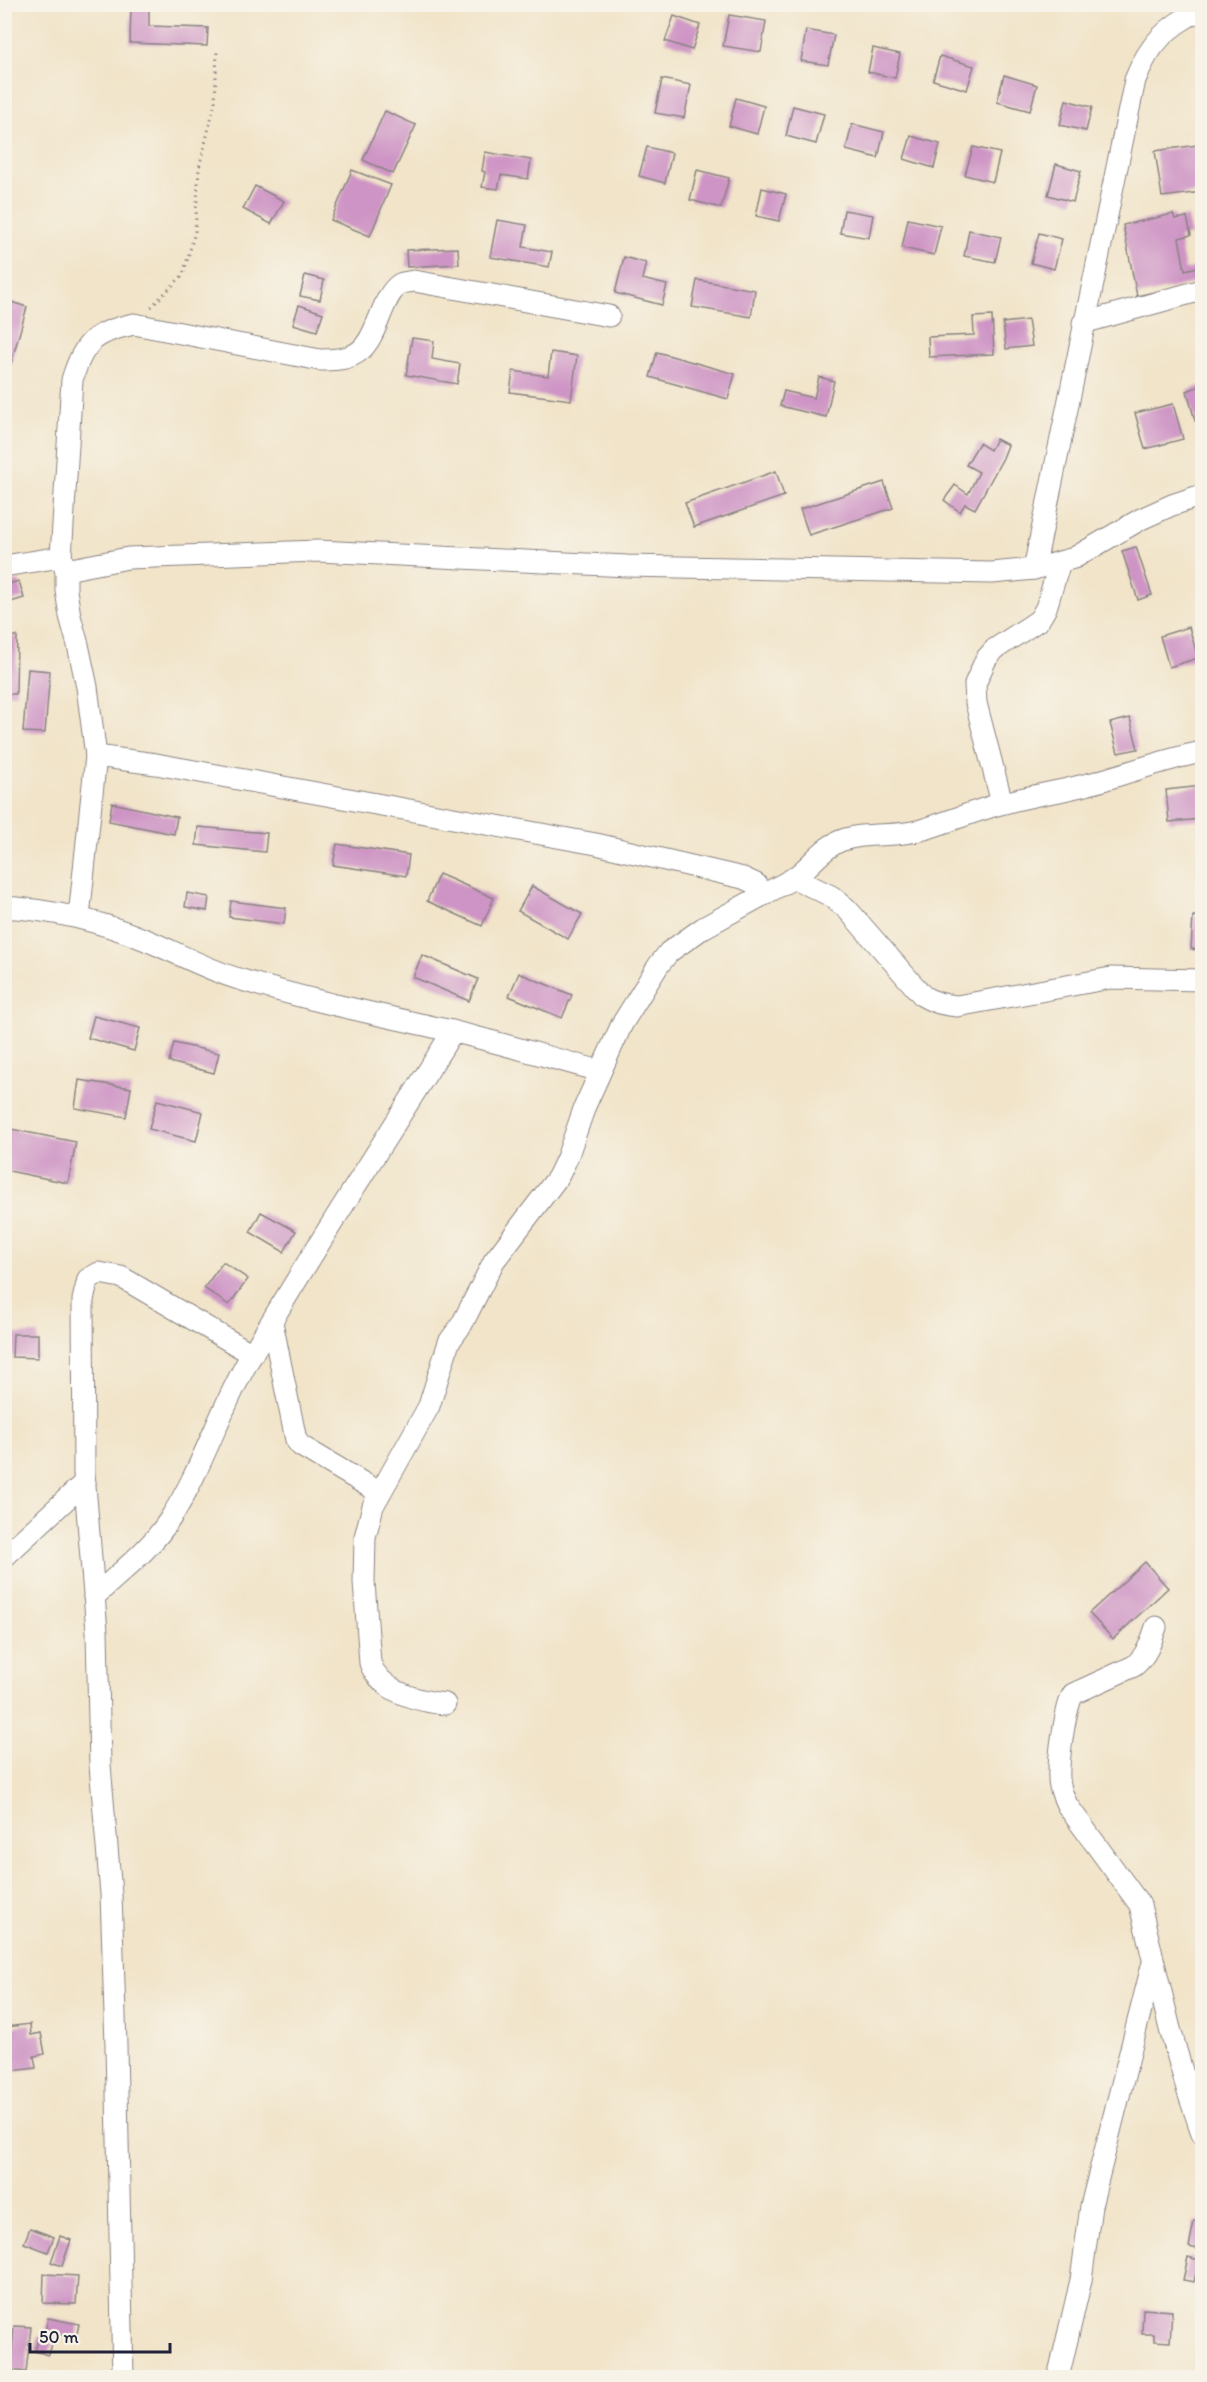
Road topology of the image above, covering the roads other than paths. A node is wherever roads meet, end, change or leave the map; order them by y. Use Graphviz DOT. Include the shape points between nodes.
graph roads {
  1 [pos="1203,9"];
  2 [pos="1203,290"];
  3 [pos="609,316"];
  4 [pos="1083,322"];
  5 [pos="1203,495"];
  6 [pos="1060,562"];
  7 [pos="64,563"];
  8 [pos="4,566"];
  9 [pos="1034,569"];
  10 [pos="1203,752"];
  11 [pos="96,756"];
  12 [pos="1002,803"];
  13 [pos="794,878"];
  14 [pos="764,894"];
  15 [pos="4,907"];
  16 [pos="79,917"];
  17 [pos="1203,980"];
  18 [pos="453,1032"];
  19 [pos="600,1071"];
  20 [pos="272,1322"];
  21 [pos="252,1354"];
  22 [pos="85,1482"];
  23 [pos="380,1493"];
  24 [pos="4,1557"];
  25 [pos="94,1597"];
  26 [pos="1156,1627"];
  27 [pos="445,1704"];
  28 [pos="1154,1962"];
  29 [pos="1203,2133"];
  30 [pos="123,2378"];
  31 [pos="1058,2378"];
  1 -- 4 [label="street" via="1178,21 1160,38 1144,58 1135,80"];
  2 -- 4 [label="street"];
  3 -- 7 [label="street" via="414,281 399,285 391,295 366,344 355,355 339,359 320,360 134,324 110,329 79,356 72,380"];
  4 -- 9 [label="street"];
  5 -- 6 [label="street" via="1141,519 1074,558"];
  6 -- 9 [label="street"];
  6 -- 12 [label="street" via="1047,608 1039,620 995,649 975,684 976,703"];
  7 -- 8 [label="street"];
  7 -- 9 [label="street" via="318,551 627,566 992,573"];
  7 -- 11 [label="street" via="69,616 87,687"];
  10 -- 12 [label="street"];
  11 -- 14 [label="street" via="596,844 743,878 756,884"];
  11 -- 16 [label="street"];
  12 -- 13 [label="street" via="900,835 840,841"];
  13 -- 14 [label="street"];
  13 -- 17 [label="street" via="831,896 847,909 923,996 944,1005 957,1006 1111,978"];
  14 -- 19 [label="street" via="669,952 621,1024"];
  15 -- 16 [label="street"];
  16 -- 18 [label="street" via="240,980"];
  18 -- 19 [label="street"];
  18 -- 20 [label="street"];
  19 -- 23 [label="street" via="558,1177 494,1261 449,1342 429,1406"];
  20 -- 21 [label="street"];
  20 -- 23 [label="street" via="296,1440"];
  21 -- 22 [label="street" via="121,1277 99,1273 88,1279 82,1323"];
  21 -- 25 [label="street" via="170,1520"];
  22 -- 24 [label="street"];
  22 -- 25 [label="street"];
  23 -- 27 [label="street" via="365,1537 364,1582 372,1670 381,1680 418,1701"];
  25 -- 30 [label="street" via="100,1765 111,1894"];
  26 -- 28 [label="street" via="1149,1647 1134,1666 1073,1694 1066,1716 1059,1777 1067,1804 1140,1905"];
  28 -- 29 [label="street" via="1188,2092"];
  28 -- 31 [label="street" via="1096,2184 1081,2280"];
}
